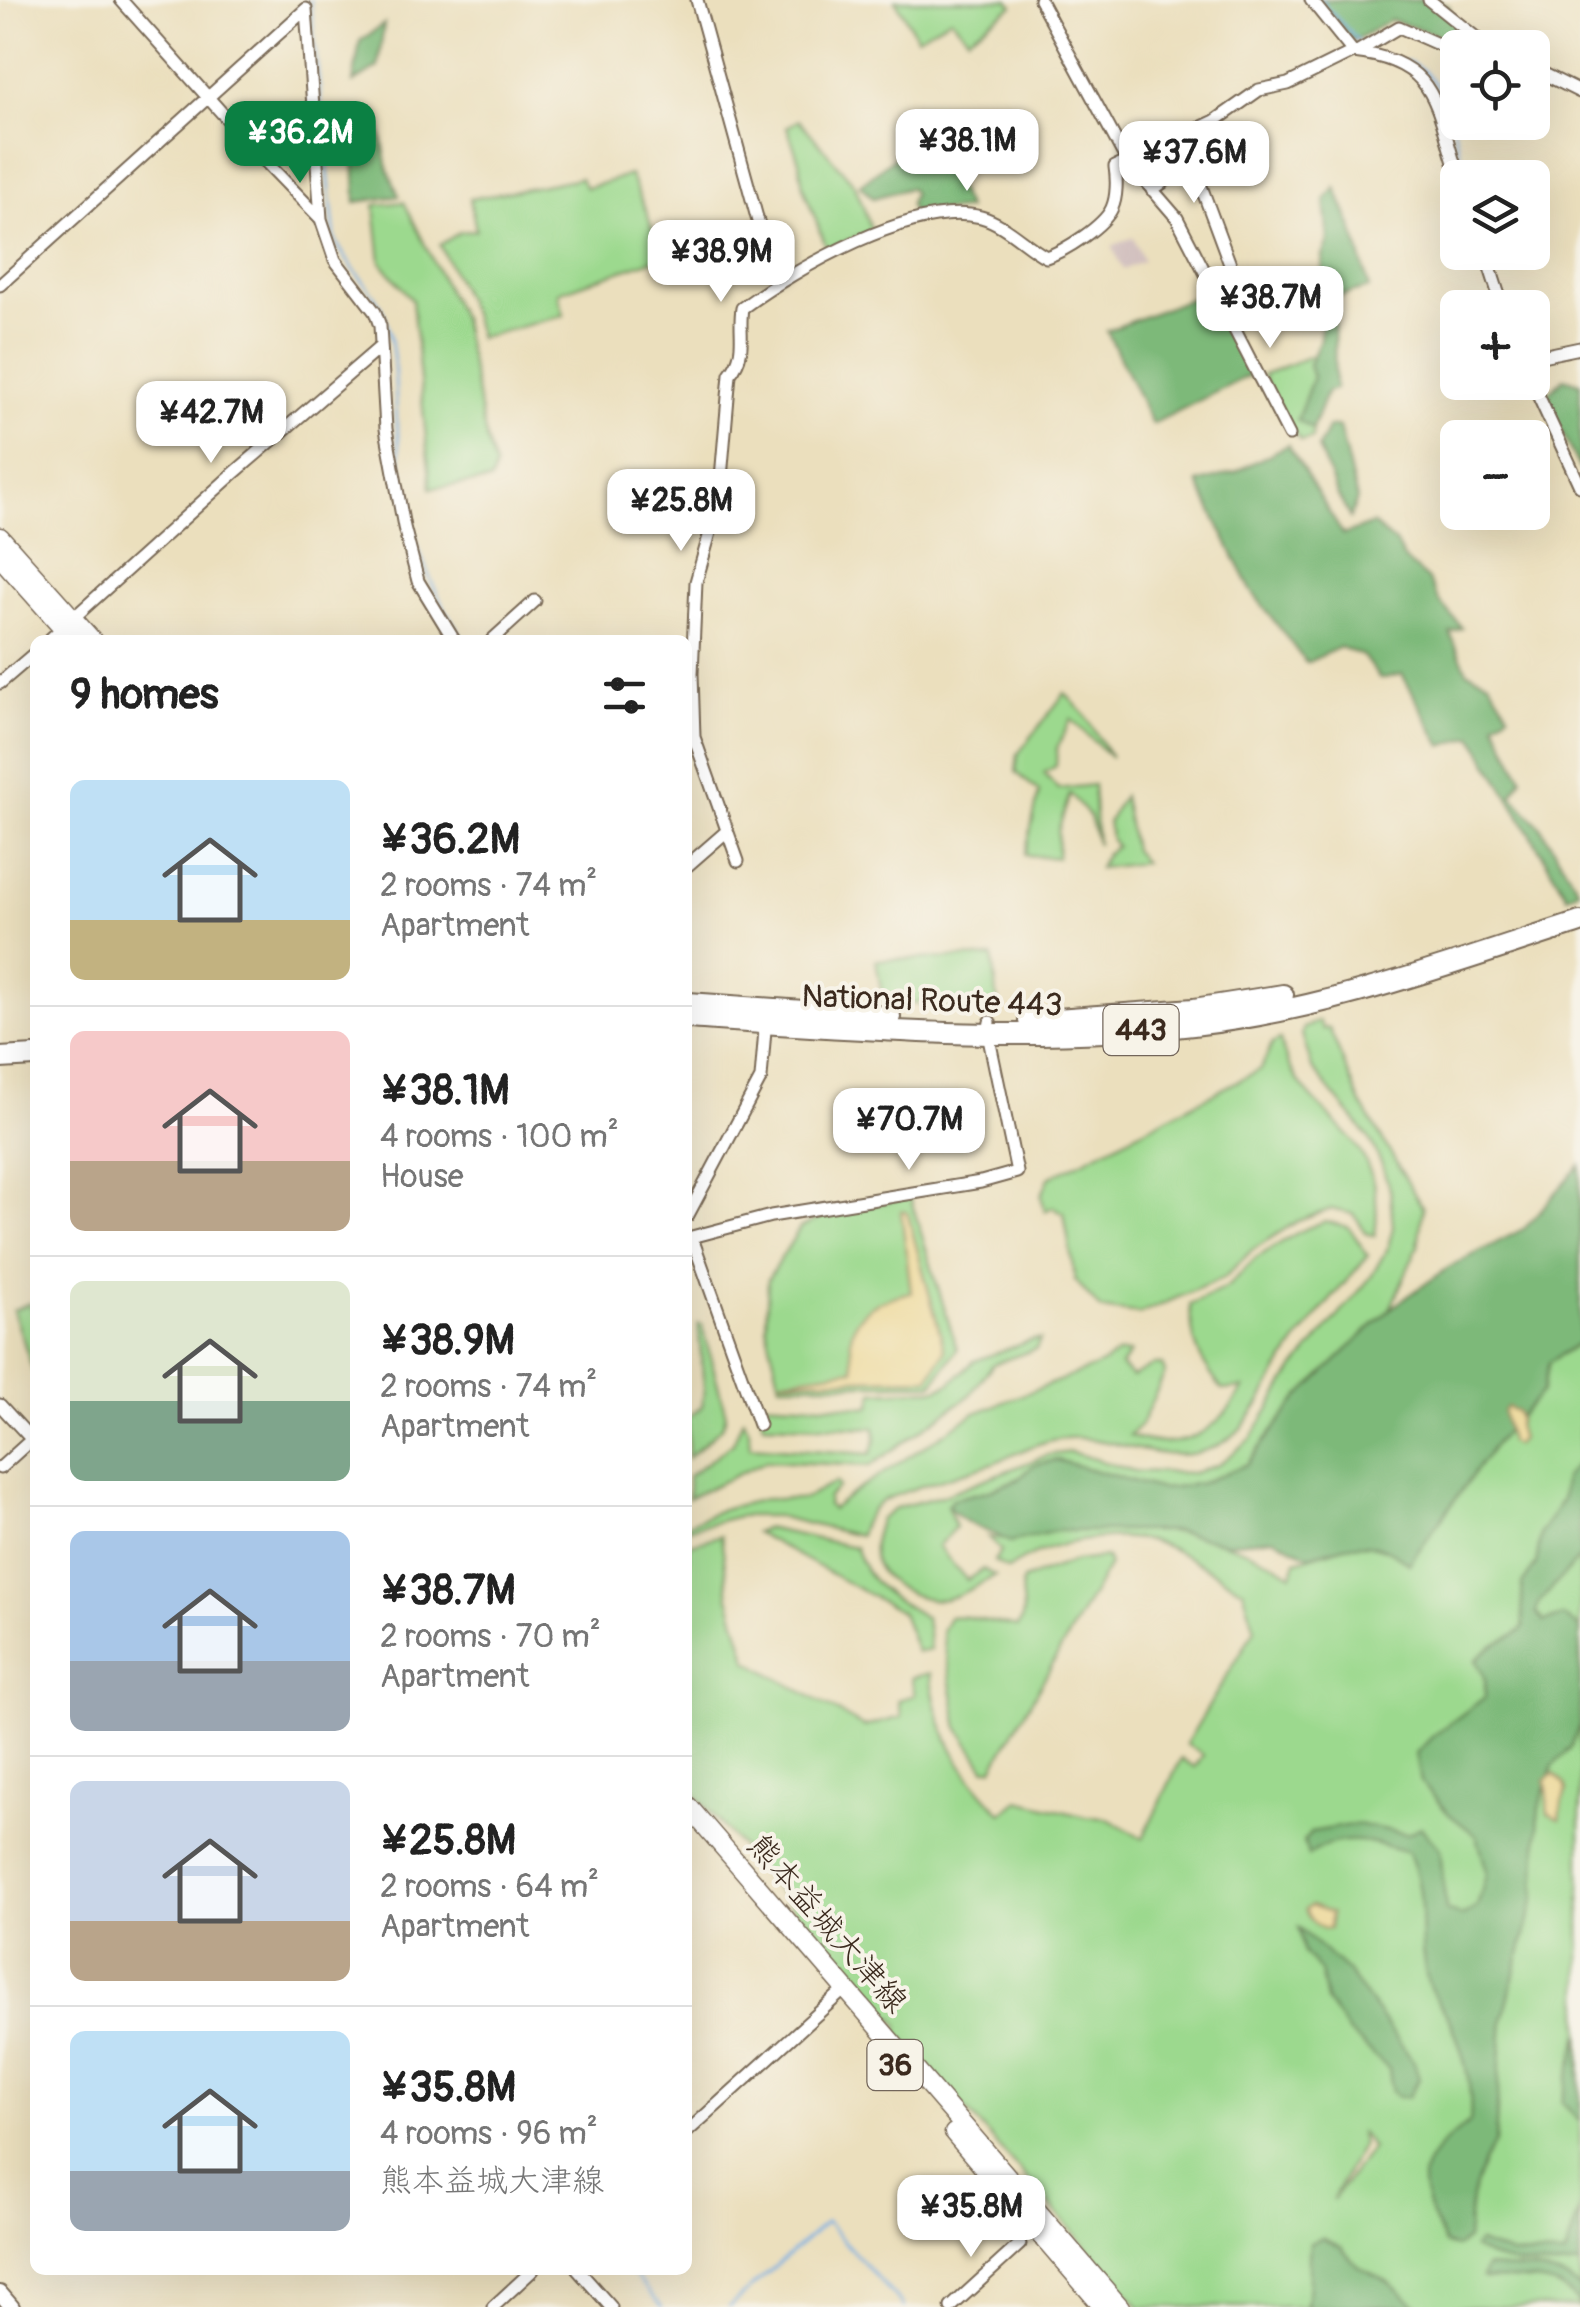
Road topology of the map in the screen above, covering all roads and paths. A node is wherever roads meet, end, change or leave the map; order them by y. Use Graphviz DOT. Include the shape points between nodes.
graph roads {
  1 [pos="121,0"];
  2 [pos="697,0"];
  3 [pos="1040,0"];
  4 [pos="1310,0"];
  5 [pos="1429,0"];
  6 [pos="1465,30"];
  7 [pos="1440,45"];
  8 [pos="1355,52"];
  9 [pos="1550,77"];
  10 [pos="1580,92"];
  11 [pos="207,98"];
  12 [pos="1126,159"];
  13 [pos="1453,160"];
  14 [pos="1152,190"];
  15 [pos="322,220"];
  16 [pos="776,283"];
  17 [pos="0,284"];
  18 [pos="1214,285"];
  19 [pos="380,348"];
  20 [pos="1580,348"];
  21 [pos="1550,354"];
  22 [pos="1540,400"];
  23 [pos="1289,436"];
  24 [pos="1580,486"];
  25 [pos="0,538"];
  26 [pos="0,557"];
  27 [pos="535,601"];
  28 [pos="65,632"];
  29 [pos="451,635"];
  30 [pos="498,635"];
  31 [pos="30,656"];
  32 [pos="0,683"];
  33 [pos="726,831"];
  34 [pos="738,861"];
  35 [pos="692,862"];
  36 [pos="1580,909"];
  37 [pos="1580,922"];
  38 [pos="692,1005"];
  39 [pos="766,1017"];
  40 [pos="692,1018"];
  41 [pos="989,1028"];
  42 [pos="30,1056"];
  43 [pos="0,1058"];
  44 [pos="692,1207"];
  45 [pos="692,1237"];
  46 [pos="692,1243"];
  47 [pos="0,1404"];
  48 [pos="759,1425"];
  49 [pos="30,1437"];
  50 [pos="30,1444"];
  51 [pos="0,1468"];
  52 [pos="692,1811"];
  53 [pos="692,1827"];
  54 [pos="842,1994"];
  55 [pos="692,2128"];
  56 [pos="1020,2244"];
  57 [pos="528,2275"];
  58 [pos="582,2275"];
  59 [pos="0,2293"];
  60 [pos="12,2307"];
  61 [pos="493,2307"];
  62 [pos="611,2307"];
  63 [pos="950,2307"];
  64 [pos="1104,2307"];
  65 [pos="1120,2307"];
  1 -- 11 [label="street"];
  2 -- 16 [label="street"];
  3 -- 12 [label="street"];
  4 -- 8 [label="street"];
  5 -- 6 [label="street"];
  7 -- 8 [label="street" via="1399,28"];
  8 -- 12 [label="street" via="1288,84 1259,90 1172,143"];
  8 -- 13 [label="street" via="1412,68 1423,79"];
  9 -- 10 [label="street"];
  11 -- 15 [label="street"];
  11 -- 15 [label="street" via="306,9"];
  11 -- 17 [label="street"];
  12 -- 14 [label="street"];
  12 -- 16 [label="street" via="1116,167 1112,210 1062,252 1046,257 980,217 931,216"];
  14 -- 18 [label="street" via="1177,218"];
  14 -- 18 [label="street" via="1192,162 1232,267 1231,278"];
  15 -- 19 [label="street" via="335,260 376,312"];
  16 -- 33 [label="street" via="742,308 743,349 730,374 719,500 696,582 694,737"];
  18 -- 23 [label="street"];
  19 -- 28 [label="street"];
  19 -- 29 [label="street" via="393,474 413,563"];
  20 -- 21 [label="street"];
  22 -- 24 [label="street"];
  25 -- 28 [label="main road"];
  26 -- 28 [label="main road"];
  27 -- 30 [label="street"];
  31 -- 32 [label="street"];
  33 -- 34 [label="street"];
  33 -- 35 [label="street"];
  36 -- 41 [label="highway, National Route 443 / 443" via="1415,962 1279,996"];
  37 -- 41 [label="highway, National Route 443 / 443" via="1265,1013 1110,1032"];
  38 -- 39 [label="highway, National Route 443 / 443"];
  39 -- 40 [label="highway, National Route 443 / 443"];
  39 -- 41 [label="highway, National Route 443 / 443"];
  39 -- 44 [label="street" via="761,1078"];
  41 -- 45 [label="street" via="1016,1172 771,1216"];
  42 -- 43 [label="highway"];
  46 -- 48 [label="street"];
  47 -- 49 [label="street"];
  50 -- 51 [label="street"];
  52 -- 54 [label="main road, 熊本益城大津線 / 36"];
  53 -- 54 [label="main road, 熊本益城大津線 / 36"];
  54 -- 55 [label="street"];
  54 -- 64 [label="main road, 熊本益城大津線 / 36"];
  54 -- 65 [label="main road, 熊本益城大津線 / 36"];
  56 -- 63 [label="street"];
  57 -- 61 [label="street"];
  58 -- 62 [label="street"];
  59 -- 60 [label="street"];
}
